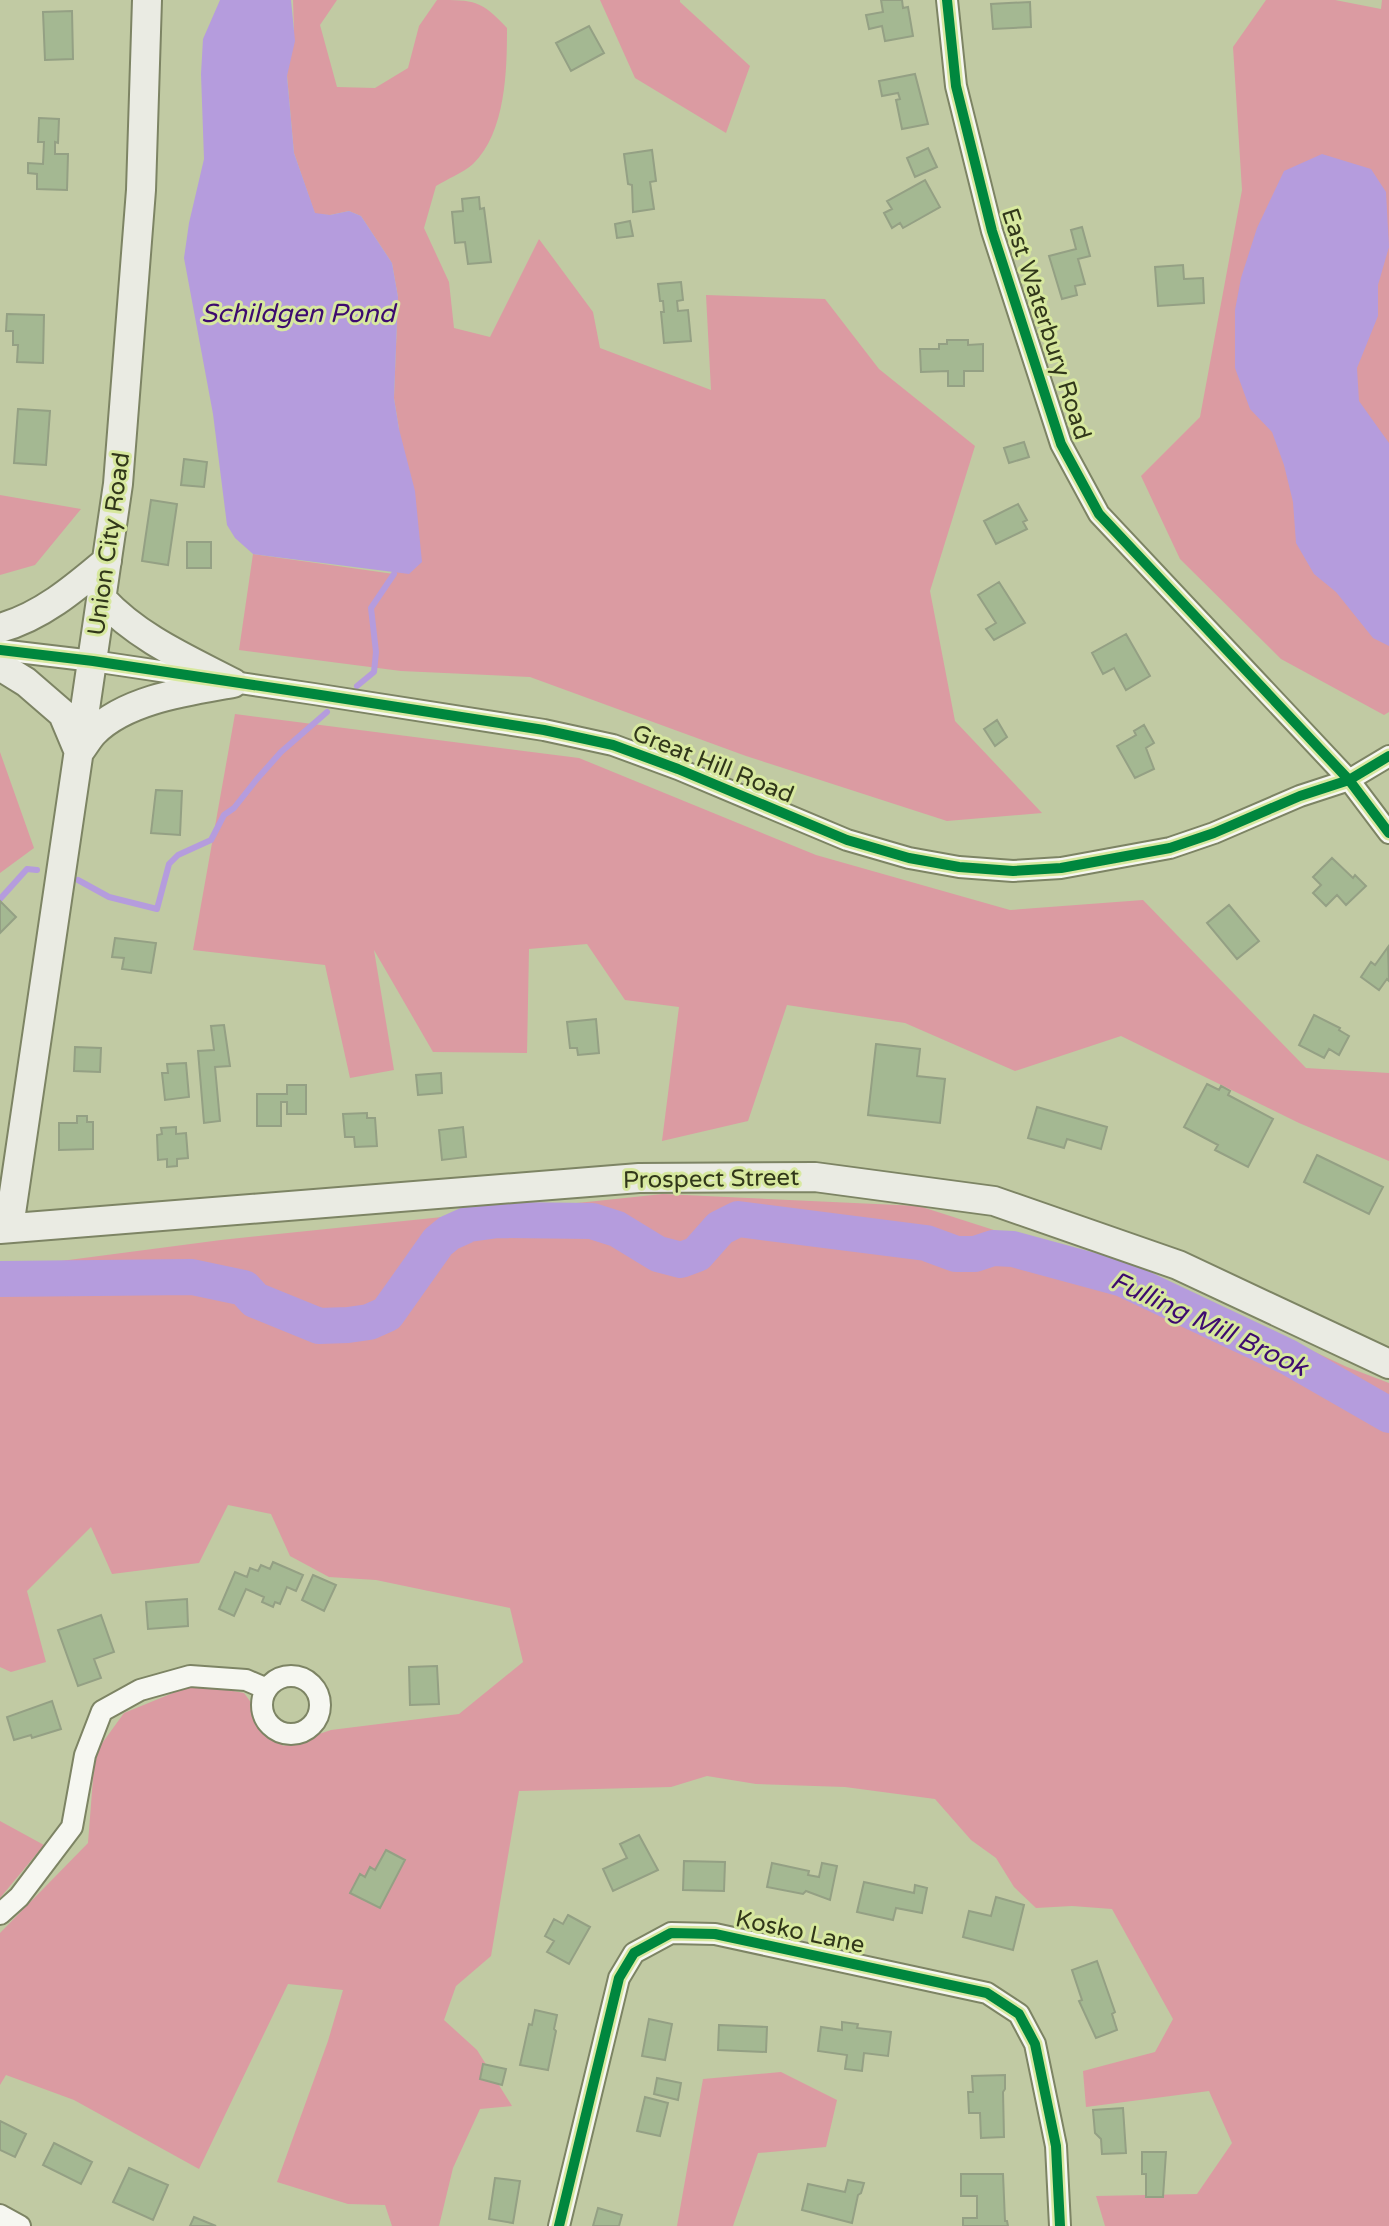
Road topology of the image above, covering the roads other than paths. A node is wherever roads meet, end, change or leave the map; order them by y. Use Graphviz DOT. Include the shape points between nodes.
graph roads {
  1 [pos="147,0"];
  2 [pos="947,0"];
  3 [pos="107,561"];
  4 [pos="102,599"];
  5 [pos="0,628"];
  6 [pos="0,650"];
  7 [pos="93,661"];
  8 [pos="0,666"];
  9 [pos="233,683"];
  10 [pos="79,752"];
  11 [pos="1389,756"];
  12 [pos="1349,780"];
  13 [pos="1389,833"];
  14 [pos="4,1228"];
  15 [pos="1389,1364"];
  16 [pos="267,1689"];
  17 [pos="0,1914"];
  18 [pos="0,2215"];
  19 [pos="20,2226"];
  20 [pos="559,2226"];
  21 [pos="1060,2226"];
  1 -- 3 [label="main road, Union City Road" via="129,369"];
  2 -- 12 [label="street, East Waterbury Road" via="956,86 992,231 1061,444 1099,514"];
  3 -- 4 [label="main road, Union City Road"];
  3 -- 5 [label="main road" via="55,601"];
  4 -- 7 [label="main road, Union City Road"];
  4 -- 9 [label="main road" via="148,638"];
  6 -- 7 [label="street, Great Hill Road"];
  7 -- 9 [label="street, Great Hill Road"];
  7 -- 10 [label="main road, Union City Road"];
  8 -- 10 [label="main road" via="63,714"];
  9 -- 10 [label="main road" via="172,694 118,715 93,732"];
  9 -- 12 [label="street, Great Hill Road" via="613,745 847,840 959,867 1061,868 1170,848"];
  10 -- 14 [label="main road, Union City Road"];
  11 -- 12 [label="street, Great Hill Road"];
  12 -- 13 [label="street, East Waterbury Road"];
  14 -- 15 [label="main road, Prospect Street" via="639,1178 815,1177 994,1201 1178,1265"];
  16 -- 17 [label="street" via="246,1680 190,1676 140,1690 102,1711 85,1755 72,1827"];
  18 -- 19 [label="street"];
  20 -- 21 [label="street, Kosko Lane" via="619,1978 634,1953 671,1933 715,1934 987,1993 1019,2014 1035,2044 1056,2146"];
}
